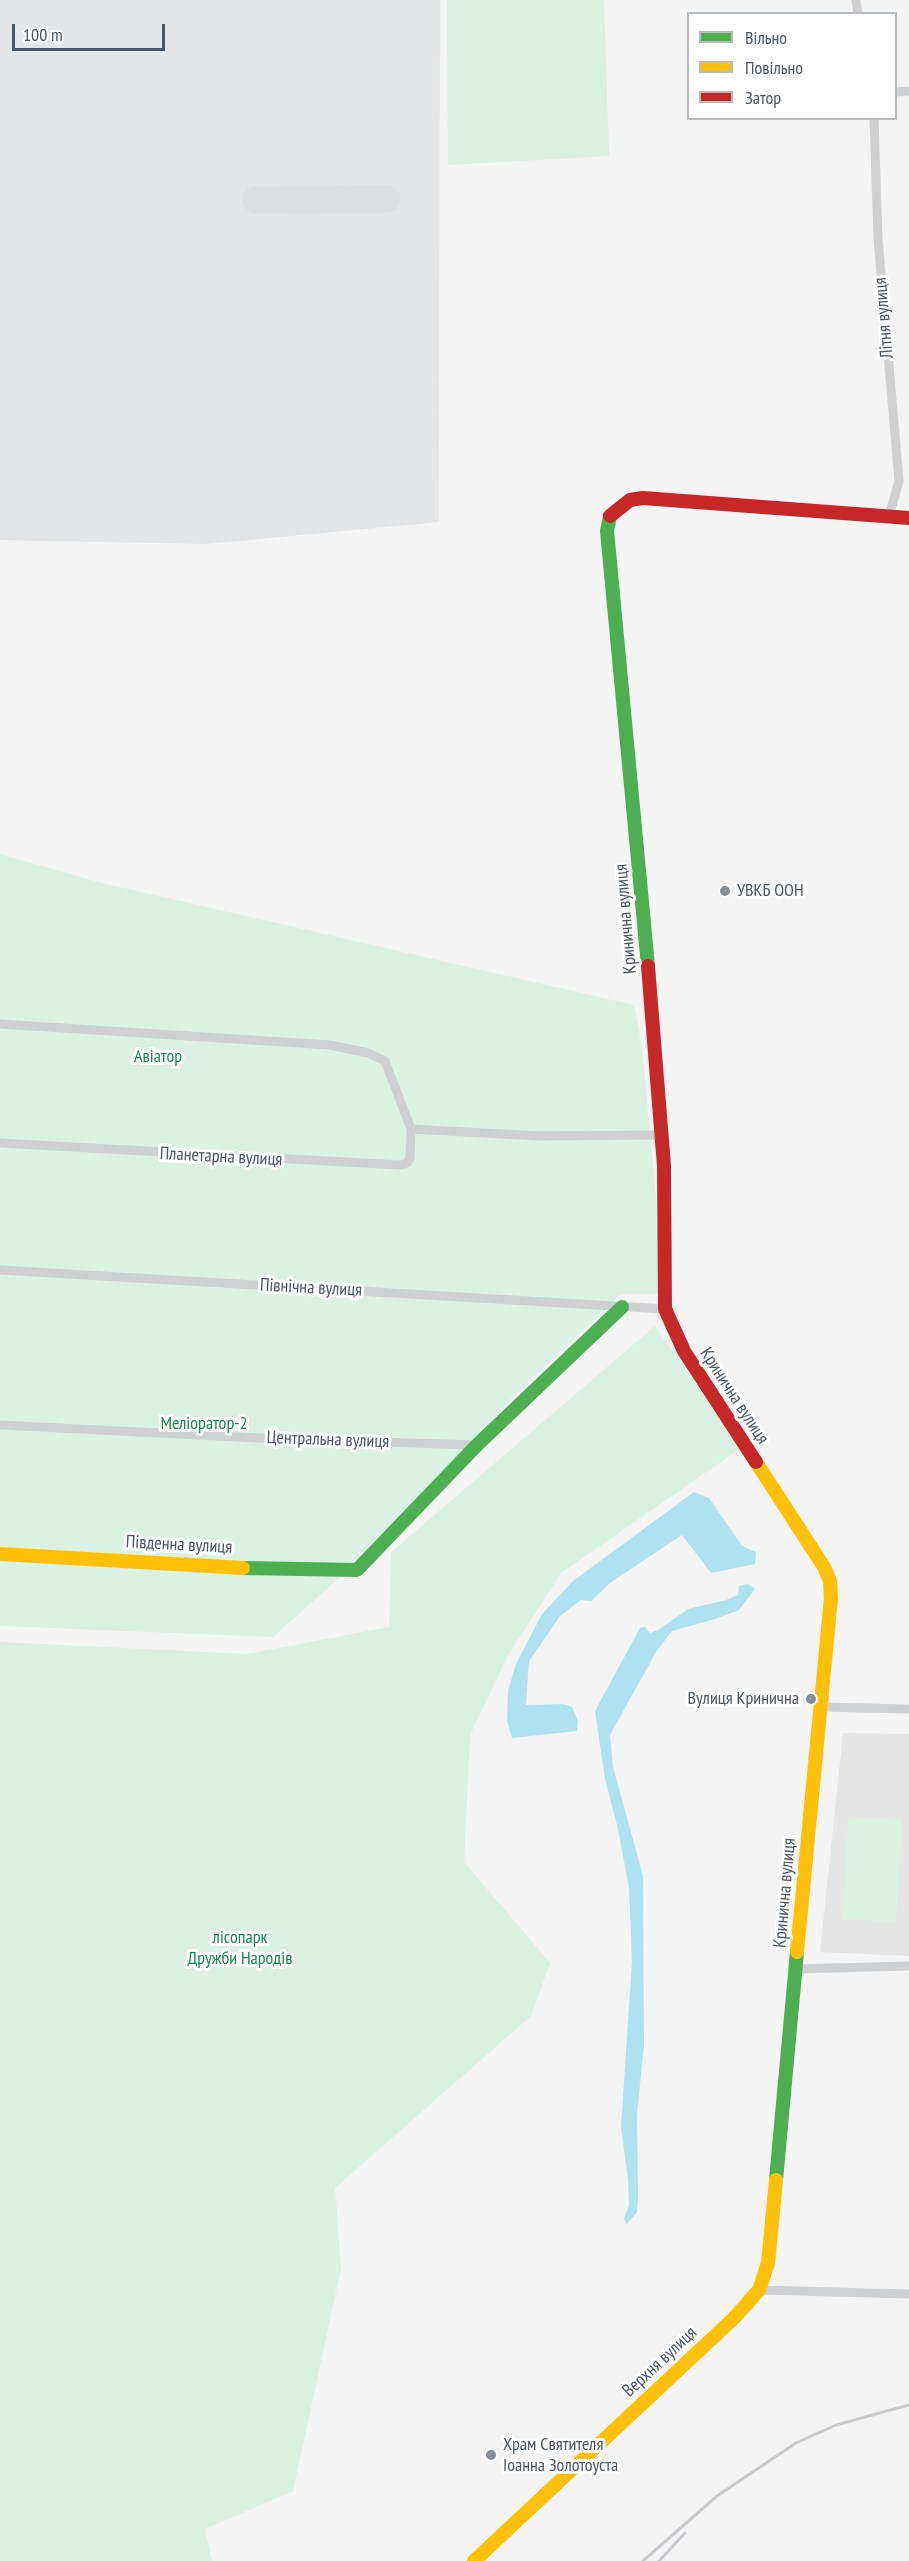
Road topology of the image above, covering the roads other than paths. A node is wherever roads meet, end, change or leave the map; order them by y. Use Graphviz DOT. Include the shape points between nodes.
graph roads {
  1 [pos="874,120"];
  2 [pos="889,516"];
  3 [pos="909,518"];
  4 [pos="0,1024"];
  5 [pos="411,1130"];
  6 [pos="661,1135"];
  7 [pos="0,1143"];
  8 [pos="0,1270"];
  9 [pos="622,1307"];
  10 [pos="665,1309"];
  11 [pos="0,1425"];
  12 [pos="477,1445"];
  13 [pos="0,1554"];
  14 [pos="821,1707"];
  15 [pos="909,1709"];
  16 [pos="909,1966"];
  17 [pos="796,1969"];
  18 [pos="759,2290"];
  19 [pos="909,2294"];
  20 [pos="474,2561"];
  1 -- 2 [label="street, Літня вулиця" via="878,239 899,481"];
  2 -- 3 [label="street"];
  2 -- 6 [label="street, Кринична вулиця" via="643,498 630,500 610,516 607,531"];
  4 -- 5 [label="street" via="330,1045 368,1053 385,1062"];
  5 -- 6 [label="street" via="539,1136"];
  5 -- 7 [label="street, Планетарна вулиця" via="410,1158 400,1165"];
  6 -- 10 [label="street, Кринична вулиця"];
  8 -- 9 [label="street, Північна вулиця"];
  9 -- 10 [label="street, Північна вулиця"];
  9 -- 12 [label="street"];
  10 -- 14 [label="street, Кринична вулиця" via="684,1351 830,1581"];
  11 -- 12 [label="street, Центральна вулиця"];
  12 -- 13 [label="street, Південна вулиця" via="357,1570 284,1570"];
  14 -- 15 [label="street"];
  14 -- 17 [label="street, Кринична вулиця"];
  16 -- 17 [label="street"];
  17 -- 18 [label="street, Кринична вулиця" via="768,2263"];
  18 -- 19 [label="street"];
  18 -- 20 [label="street, Верхня вулиця" via="734,2318"];
}
